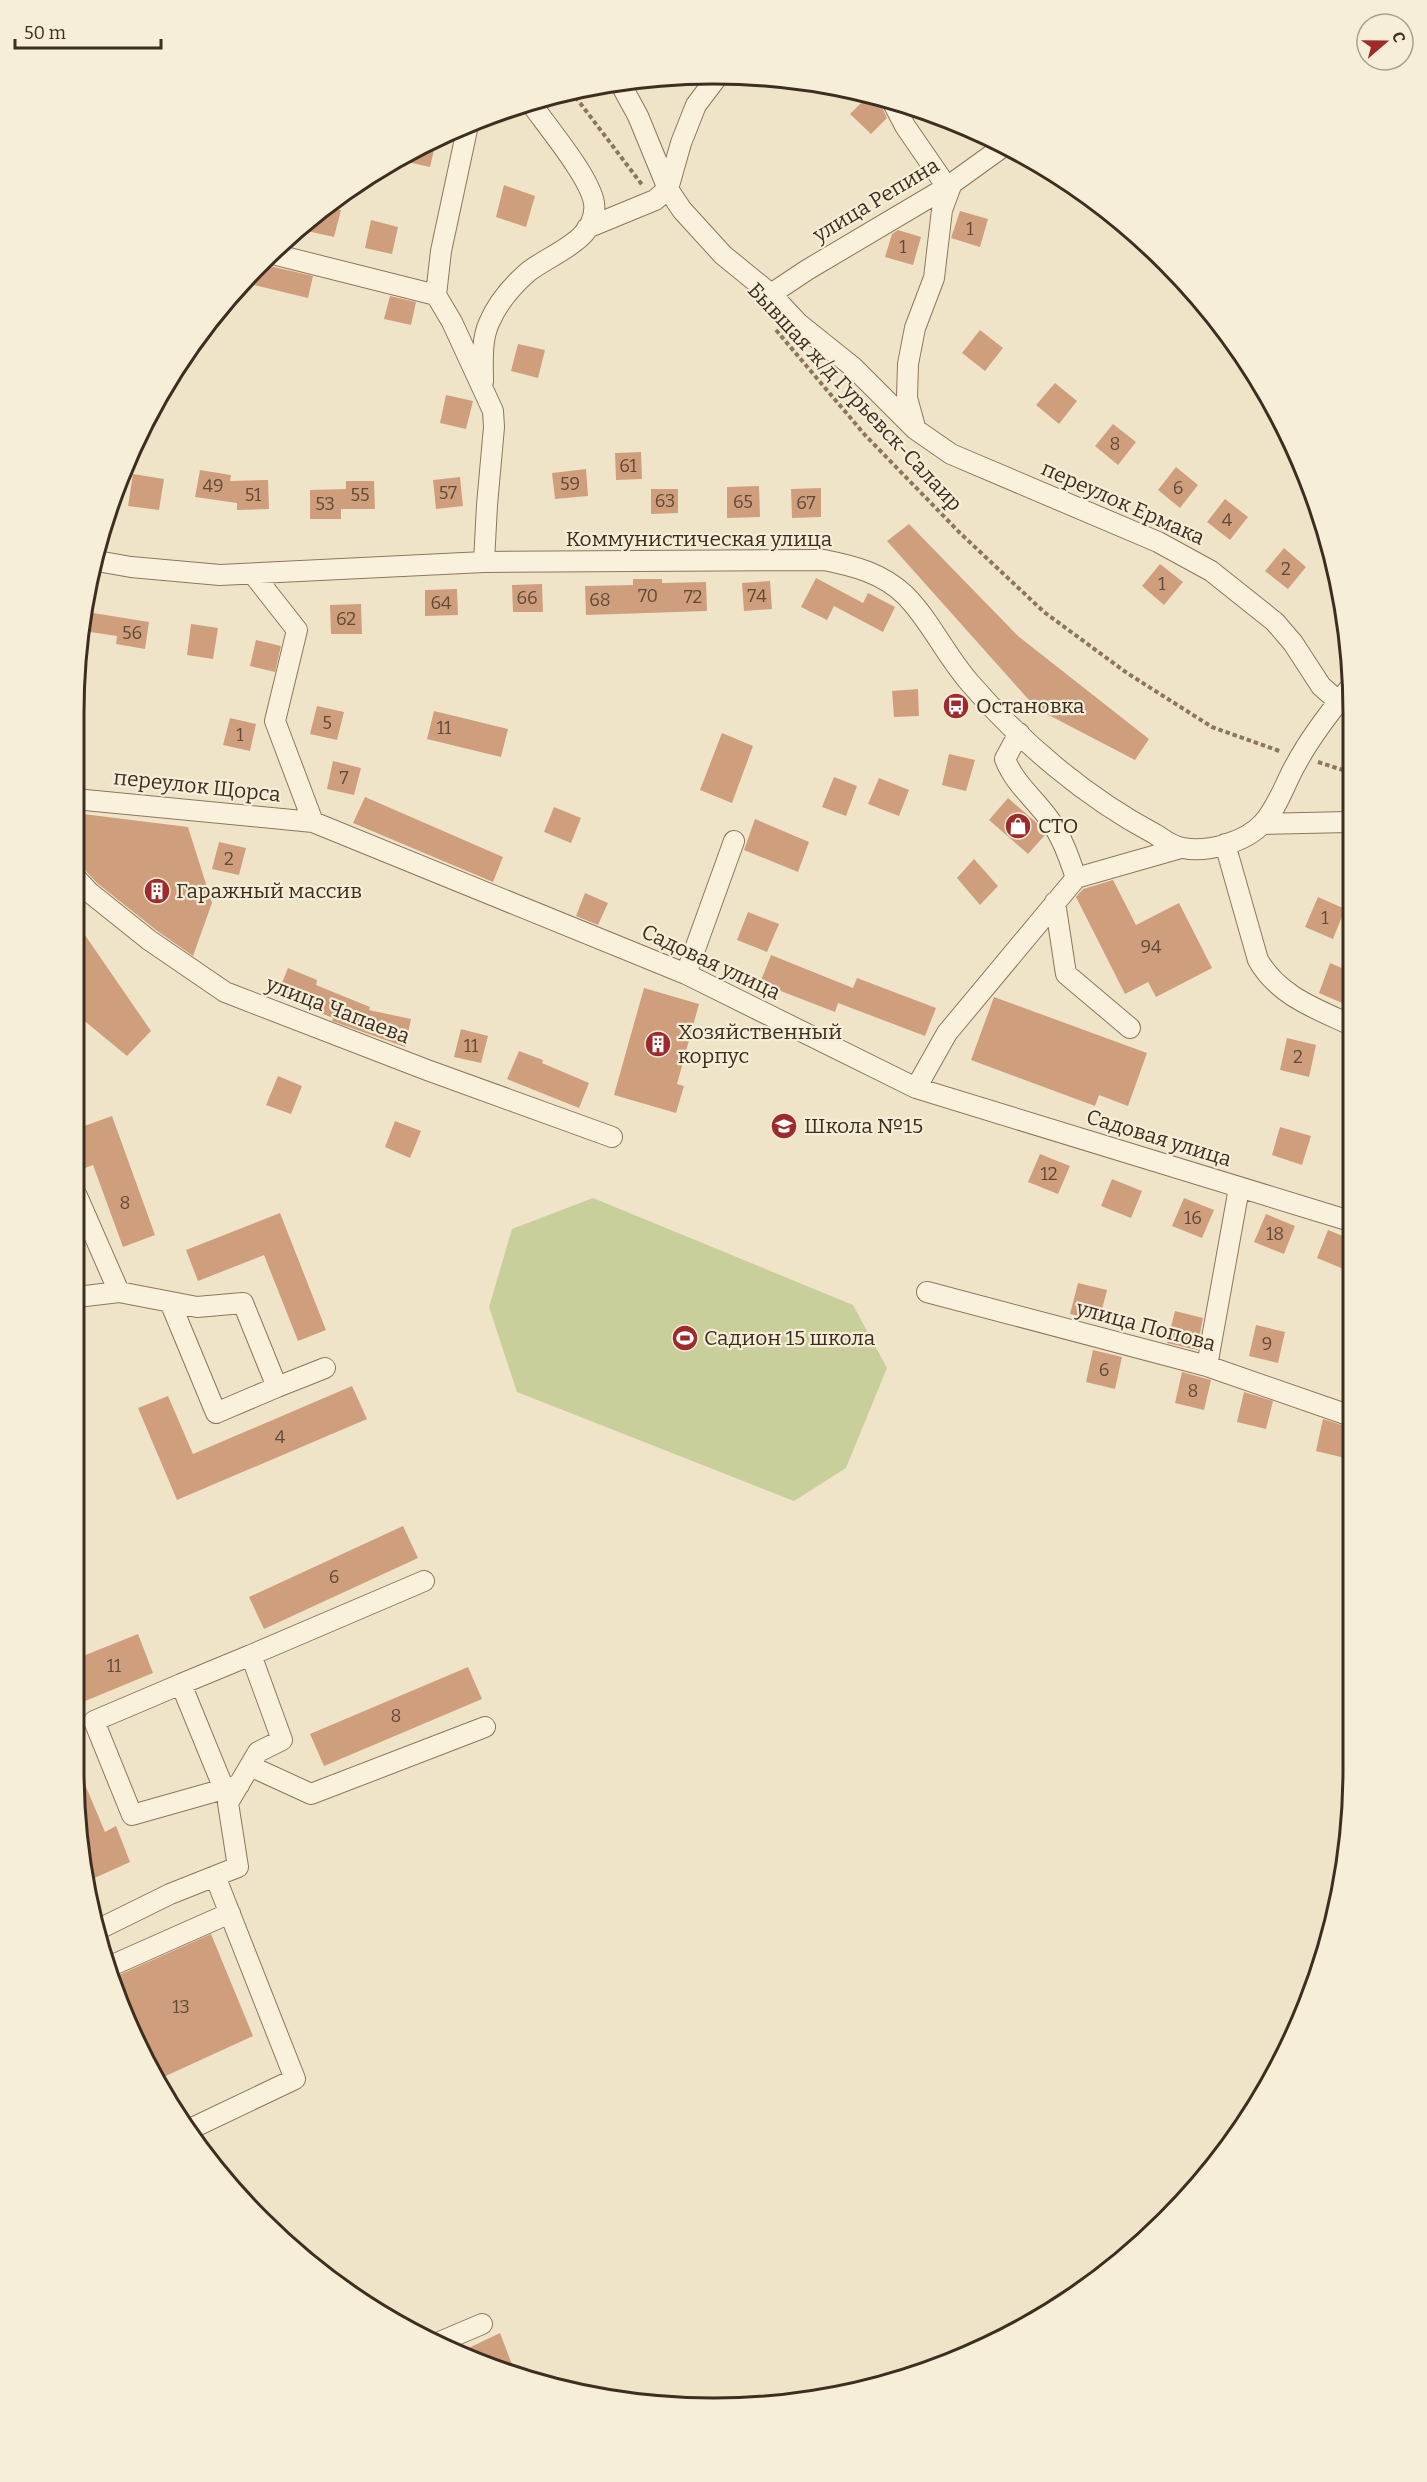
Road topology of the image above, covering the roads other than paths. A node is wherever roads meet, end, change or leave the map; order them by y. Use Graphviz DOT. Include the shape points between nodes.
graph roads {
  1 [pos="712,84"];
  2 [pos="624,90"];
  3 [pos="535,110"];
  4 [pos="897,111"];
  5 [pos="466,135"];
  6 [pos="997,151"];
  7 [pos="950,185"];
  8 [pos="662,195"];
  9 [pos="587,228"];
  10 [pos="281,256"];
  11 [pos="771,294"];
  12 [pos="436,295"];
  13 [pos="482,385"];
  14 [pos="915,429"];
  15 [pos="103,562"];
  16 [pos="484,562"];
  17 [pos="252,574"];
  18 [pos="1343,696"];
  19 [pos="1019,733"];
  20 [pos="84,800"];
  21 [pos="313,822"];
  22 [pos="1343,822"];
  23 [pos="1262,824"];
  24 [pos="734,841"];
  25 [pos="1225,843"];
  26 [pos="1181,848"];
  27 [pos="1076,878"];
  28 [pos="84,887"];
  29 [pos="1055,902"];
  30 [pos="686,974"];
  31 [pos="1343,1021"];
  32 [pos="1130,1029"];
  33 [pos="916,1088"];
  34 [pos="612,1137"];
  35 [pos="1239,1188"];
  36 [pos="84,1212"];
  37 [pos="1343,1219"];
  38 [pos="119,1292"];
  39 [pos="927,1292"];
  40 [pos="84,1296"];
  41 [pos="170,1302"];
  42 [pos="1207,1366"];
  43 [pos="325,1368"];
  44 [pos="277,1387"];
  45 [pos="1343,1413"];
  46 [pos="424,1581"];
  47 [pos="251,1655"];
  48 [pos="181,1684"];
  49 [pos="486,1727"];
  50 [pos="250,1766"];
  51 [pos="231,1787"];
  52 [pos="215,1876"];
  53 [pos="230,1913"];
  54 [pos="104,1927"];
  55 [pos="115,1964"];
  56 [pos="196,2126"];
  57 [pos="482,2324"];
  58 [pos="448,2339"];
  1 -- 8 [label="street" via="696,105"];
  2 -- 8 [label="street, переулок Ермака" via="638,116"];
  3 -- 9 [label="street" via="589,189 594,208"];
  4 -- 7 [label="street"];
  5 -- 12 [label="street" via="441,251"];
  6 -- 7 [label="street, улица Репина"];
  7 -- 11 [label="street, улица Репина"];
  7 -- 14 [label="street" via="942,210 934,278 915,328 908,364 907,398"];
  8 -- 9 [label="street"];
  8 -- 11 [label="street, переулок Ермака" via="682,210 723,255"];
  9 -- 13 [label="street" via="574,242 524,276 496,310 484,340"];
  10 -- 12 [label="street"];
  11 -- 14 [label="street, переулок Ермака"];
  12 -- 13 [label="street"];
  13 -- 16 [label="street" via="493,411 494,426"];
  14 -- 18 [label="street, переулок Ермака" via="951,454 1158,542 1211,570 1275,622 1321,686"];
  15 -- 17 [label="street, Коммунистическая улица" via="220,575"];
  16 -- 17 [label="street, Коммунистическая улица"];
  16 -- 19 [label="street, Коммунистическая улица" via="824,560 859,567 886,580 906,596 970,683"];
  17 -- 21 [label="street" via="297,630 275,721"];
  18 -- 23 [label="street" via="1300,757"];
  19 -- 26 [label="street, Коммунистическая улица" via="1119,815"];
  19 -- 27 [label="street" via="1005,759 1011,774 1049,819 1066,848"];
  20 -- 21 [label="street, переулок Щорса"];
  21 -- 30 [label="street, Садовая улица"];
  22 -- 23 [label="street"];
  23 -- 25 [label="street"];
  24 -- 30 [label="street"];
  25 -- 26 [label="street" via="1202,849"];
  25 -- 31 [label="street" via="1258,960 1268,976 1307,1004"];
  26 -- 27 [label="street"];
  27 -- 29 [label="street"];
  28 -- 34 [label="street, улица Чапаева" via="149,940 225,992"];
  29 -- 32 [label="street" via="1066,974"];
  29 -- 33 [label="street" via="947,1033"];
  30 -- 33 [label="street, Садовая улица"];
  33 -- 35 [label="street, Садовая улица"];
  35 -- 37 [label="street, Садовая улица"];
  35 -- 42 [label="street"];
  36 -- 38 [label="street"];
  38 -- 40 [label="street"];
  38 -- 41 [label="street"];
  39 -- 42 [label="street, улица Попова"];
  41 -- 44 [label="street" via="197,1307 243,1303"];
  41 -- 44 [label="street" via="216,1413"];
  42 -- 45 [label="street, улица Попова"];
  43 -- 44 [label="street"];
  46 -- 47 [label="street"];
  47 -- 48 [label="street"];
  47 -- 50 [label="street" via="282,1740 258,1752"];
  48 -- 51 [label="street"];
  48 -- 51 [label="street" via="94,1721 132,1815"];
  49 -- 50 [label="street" via="311,1794"];
  50 -- 51 [label="street"];
  51 -- 52 [label="street" via="228,1803 238,1867"];
  52 -- 53 [label="street"];
  52 -- 54 [label="street"];
  53 -- 55 [label="street"];
  53 -- 56 [label="street" via="295,2079"];
  57 -- 58 [label="street"];
}
